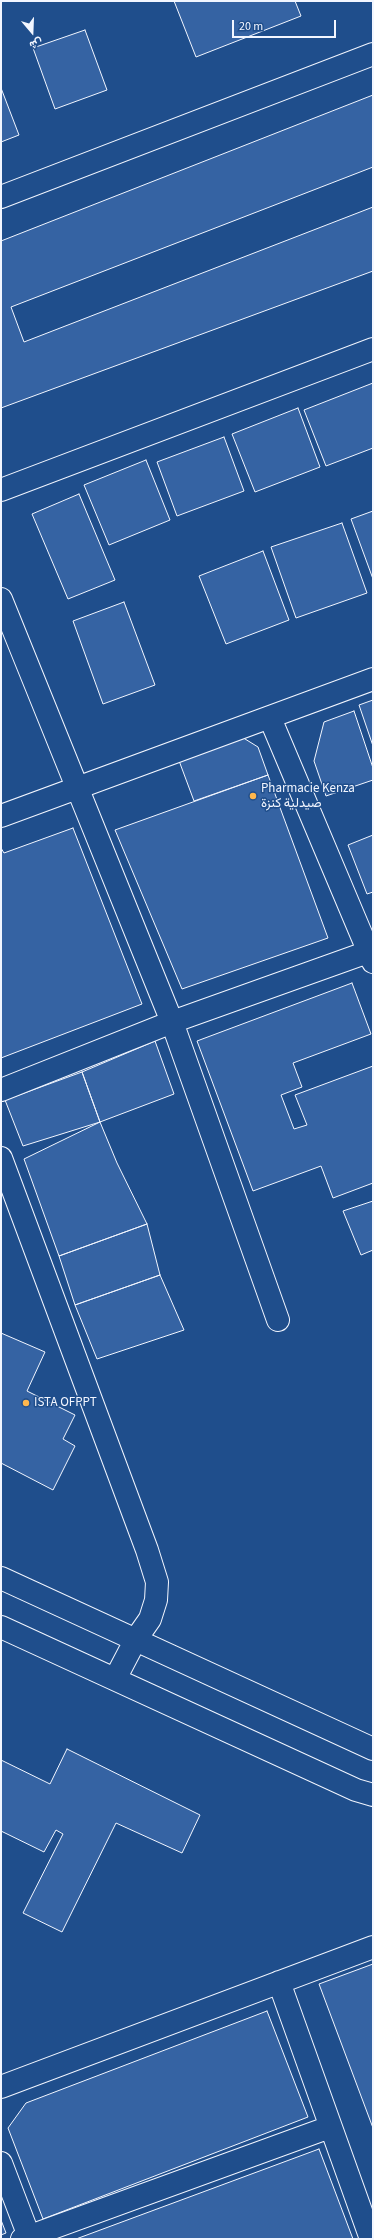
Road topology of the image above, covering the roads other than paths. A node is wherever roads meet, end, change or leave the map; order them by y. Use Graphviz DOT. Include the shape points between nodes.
graph roads {
  1 [pos="373,54"];
  2 [pos="1,197"];
  3 [pos="373,349"];
  4 [pos="1,490"];
  5 [pos="1,599"];
  6 [pos="373,679"];
  7 [pos="270,718"];
  8 [pos="76,789"];
  9 [pos="1,816"];
  10 [pos="371,957"];
  11 [pos="172,1022"];
  12 [pos="1,1090"];
  13 [pos="1,1158"];
  14 [pos="278,1320"];
  15 [pos="1,1578"];
  16 [pos="1,1627"];
  17 [pos="136,1639"];
  18 [pos="115,1679"];
  19 [pos="373,1749"];
  20 [pos="373,1795"];
  21 [pos="373,1947"];
  22 [pos="279,1982"];
  23 [pos="1,2087"];
  24 [pos="330,2127"];
  25 [pos="1,2163"];
  26 [pos="27,2238"];
  27 [pos="372,2239"];
  1 -- 2 [label="street"];
  3 -- 4 [label="street"];
  5 -- 8 [label="street"];
  6 -- 7 [label="street"];
  7 -- 8 [label="street"];
  7 -- 10 [label="street"];
  8 -- 9 [label="street"];
  8 -- 11 [label="street"];
  10 -- 11 [label="street"];
  11 -- 12 [label="street"];
  11 -- 14 [label="street"];
  13 -- 17 [label="street" via="157,1582 156,1600 150,1619"];
  15 -- 17 [label="street"];
  16 -- 18 [label="street"];
  17 -- 18 [label="street"];
  17 -- 19 [label="street"];
  18 -- 20 [label="street"];
  21 -- 22 [label="street"];
  22 -- 23 [label="street"];
  22 -- 24 [label="street"];
  24 -- 26 [label="street"];
  24 -- 27 [label="street"];
  25 -- 26 [label="street"];
}
